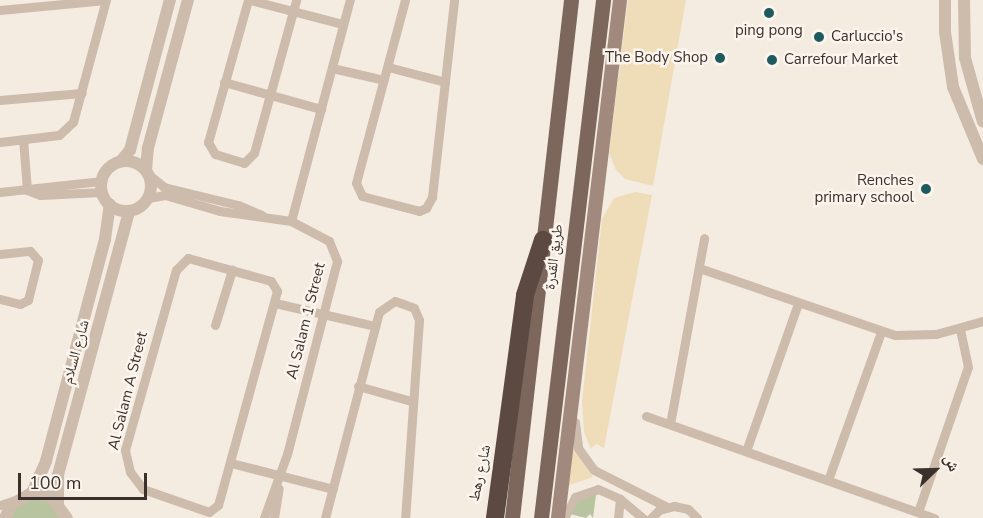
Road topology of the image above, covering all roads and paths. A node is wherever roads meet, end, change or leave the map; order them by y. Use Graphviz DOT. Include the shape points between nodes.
graph roads {
  1 [pos="106,0"];
  2 [pos="170,0"];
  3 [pos="188,0"];
  4 [pos="249,0"];
  5 [pos="296,0"];
  6 [pos="350,0"];
  7 [pos="405,0"];
  8 [pos="454,0"];
  9 [pos="571,0"];
  10 [pos="603,0"];
  11 [pos="621,0"];
  12 [pos="945,0"];
  13 [pos="964,0"];
  14 [pos="13,5"];
  15 [pos="0,10"];
  16 [pos="293,12"];
  17 [pos="343,24"];
  18 [pos="388,67"];
  19 [pos="332,68"];
  20 [pos="384,80"];
  21 [pos="224,82"];
  22 [pos="445,82"];
  23 [pos="82,93"];
  24 [pos="268,95"];
  25 [pos="0,100"];
  26 [pos="321,109"];
  27 [pos="983,122"];
  28 [pos="23,140"];
  29 [pos="0,142"];
  30 [pos="983,159"];
  31 [pos="120,162"];
  32 [pos="147,172"];
  33 [pos="102,187"];
  34 [pos="27,190"];
  35 [pos="0,192"];
  36 [pos="148,198"];
  37 [pos="110,204"];
  38 [pos="233,208"];
  39 [pos="129,211"];
  40 [pos="291,221"];
  41 [pos="704,238"];
  42 [pos="543,240"];
  43 [pos="0,254"];
  44 [pos="699,268"];
  45 [pos="232,270"];
  46 [pos="0,299"];
  47 [pos="275,303"];
  48 [pos="798,303"];
  49 [pos="325,315"];
  50 [pos="983,321"];
  51 [pos="215,325"];
  52 [pos="375,326"];
  53 [pos="960,328"];
  54 [pos="881,332"];
  55 [pos="358,386"];
  56 [pos="574,387"];
  57 [pos="411,401"];
  58 [pos="646,416"];
  59 [pos="670,424"];
  60 [pos="505,435"];
  61 [pos="746,451"];
  62 [pos="231,463"];
  63 [pos="281,474"];
  64 [pos="828,480"];
  65 [pos="333,489"];
  66 [pos="32,494"];
  67 [pos="17,499"];
  68 [pos="620,499"];
  69 [pos="58,503"];
  70 [pos="0,505"];
  71 [pos="667,507"];
  72 [pos="918,512"];
  73 [pos="698,517"];
  74 [pos="4,518"];
  75 [pos="67,518"];
  76 [pos="264,518"];
  77 [pos="274,518"];
  78 [pos="325,518"];
  79 [pos="405,518"];
  80 [pos="486,518"];
  81 [pos="495,518"];
  82 [pos="512,518"];
  83 [pos="541,518"];
  84 [pos="558,518"];
  85 [pos="564,518"];
  86 [pos="618,518"];
  87 [pos="642,518"];
  88 [pos="651,518"];
  89 [pos="934,518"];
  1 -- 14 [label="street"];
  1 -- 23 [label="street"];
  2 -- 31 [label="street" via="130,150"];
  3 -- 32 [label="street" via="148,148"];
  4 -- 16 [label="street"];
  4 -- 21 [label="street"];
  5 -- 16 [label="street"];
  6 -- 17 [label="street"];
  7 -- 18 [label="street"];
  8 -- 22 [label="street"];
  9 -- 42 [label="main road, طريق القدرة"];
  10 -- 83 [label="main road, طريق القدرة"];
  11 -- 56 [label="main road"];
  12 -- 30 [label="street" via="953,87"];
  13 -- 27 [label="street" via="965,58"];
  14 -- 15 [label="street"];
  16 -- 17 [label="street"];
  16 -- 24 [label="street"];
  17 -- 19 [label="street"];
  18 -- 20 [label="street"];
  18 -- 22 [label="street"];
  19 -- 20 [label="street"];
  19 -- 26 [label="street"];
  20 -- 22 [label="street" via="356,183 358,191 369,199 419,211 426,208 432,197"];
  21 -- 24 [label="street"];
  21 -- 24 [label="street" via="208,142 214,154 221,157 244,163 253,158"];
  23 -- 25 [label="street"];
  23 -- 28 [label="street" via="67,130 59,135"];
  24 -- 26 [label="street"];
  26 -- 40 [label="street"];
  28 -- 29 [label="street"];
  28 -- 34 [label="street"];
  31 -- 32 [label="street" via="138,164"];
  31 -- 33 [label="street" via="107,171"];
  32 -- 36 [label="street"];
  32 -- 38 [label="street, Al Salam 1 Street" via="164,187"];
  33 -- 34 [label="street"];
  33 -- 37 [label="street"];
  34 -- 35 [label="street"];
  36 -- 38 [label="street, Al Salam 1 Street" via="165,195"];
  36 -- 39 [label="street"];
  37 -- 39 [label="street"];
  37 -- 66 [label="street, شارع السلام" via="105,239 46,461"];
  38 -- 40 [label="street, Al Salam 1 Street"];
  39 -- 69 [label="street, شارع السلام" via="58,475"];
  40 -- 49 [label="street, Al Salam 1 Street" via="319,234 333,251 336,272"];
  41 -- 44 [label="street"];
  42 -- 60 [label="highway" via="525,296"];
  42 -- 82 [label="main road, طريق القدرة"];
  43 -- 46 [label="street" via="30,251 38,260 28,300 20,304"];
  44 -- 48 [label="street"];
  44 -- 59 [label="street"];
  45 -- 47 [label="street, Al Salam A Street" via="271,281 277,291"];
  45 -- 51 [label="street"];
  45 -- 62 [label="street, Al Salam A Street" via="188,258 178,264 125,450 130,472 143,489 204,512 218,505"];
  47 -- 49 [label="street"];
  47 -- 62 [label="street, Al Salam A Street"];
  48 -- 54 [label="street"];
  48 -- 61 [label="street"];
  49 -- 52 [label="street"];
  49 -- 63 [label="street, Al Salam 1 Street"];
  50 -- 53 [label="street"];
  52 -- 55 [label="street"];
  52 -- 57 [label="street" via="379,312 388,303 408,305 418,314"];
  53 -- 54 [label="street" via="923,336"];
  53 -- 72 [label="street" via="968,368"];
  54 -- 64 [label="street"];
  55 -- 57 [label="street"];
  55 -- 65 [label="street"];
  56 -- 71 [label="street" via="578,397 575,434 584,460 608,480"];
  56 -- 84 [label="main road"];
  57 -- 79 [label="street"];
  58 -- 59 [label="street"];
  59 -- 61 [label="street"];
  60 -- 80 [label="street, شارع رهط"];
  60 -- 81 [label="highway"];
  61 -- 64 [label="street"];
  62 -- 63 [label="street"];
  63 -- 65 [label="street"];
  63 -- 76 [label="street, Al Salam 1 Street"];
  63 -- 77 [label="street, Al Salam 1 Street"];
  64 -- 72 [label="street"];
  65 -- 78 [label="street"];
  66 -- 67 [label="street"];
  66 -- 69 [label="street"];
  67 -- 70 [label="street"];
  67 -- 74 [label="street"];
  68 -- 85 [label="street" via="606,491 590,490 575,497"];
  68 -- 86 [label="street"];
  68 -- 87 [label="street"];
  69 -- 75 [label="street"];
  71 -- 73 [label="street" via="682,507"];
  71 -- 88 [label="street"];
  72 -- 89 [label="street"];
}
